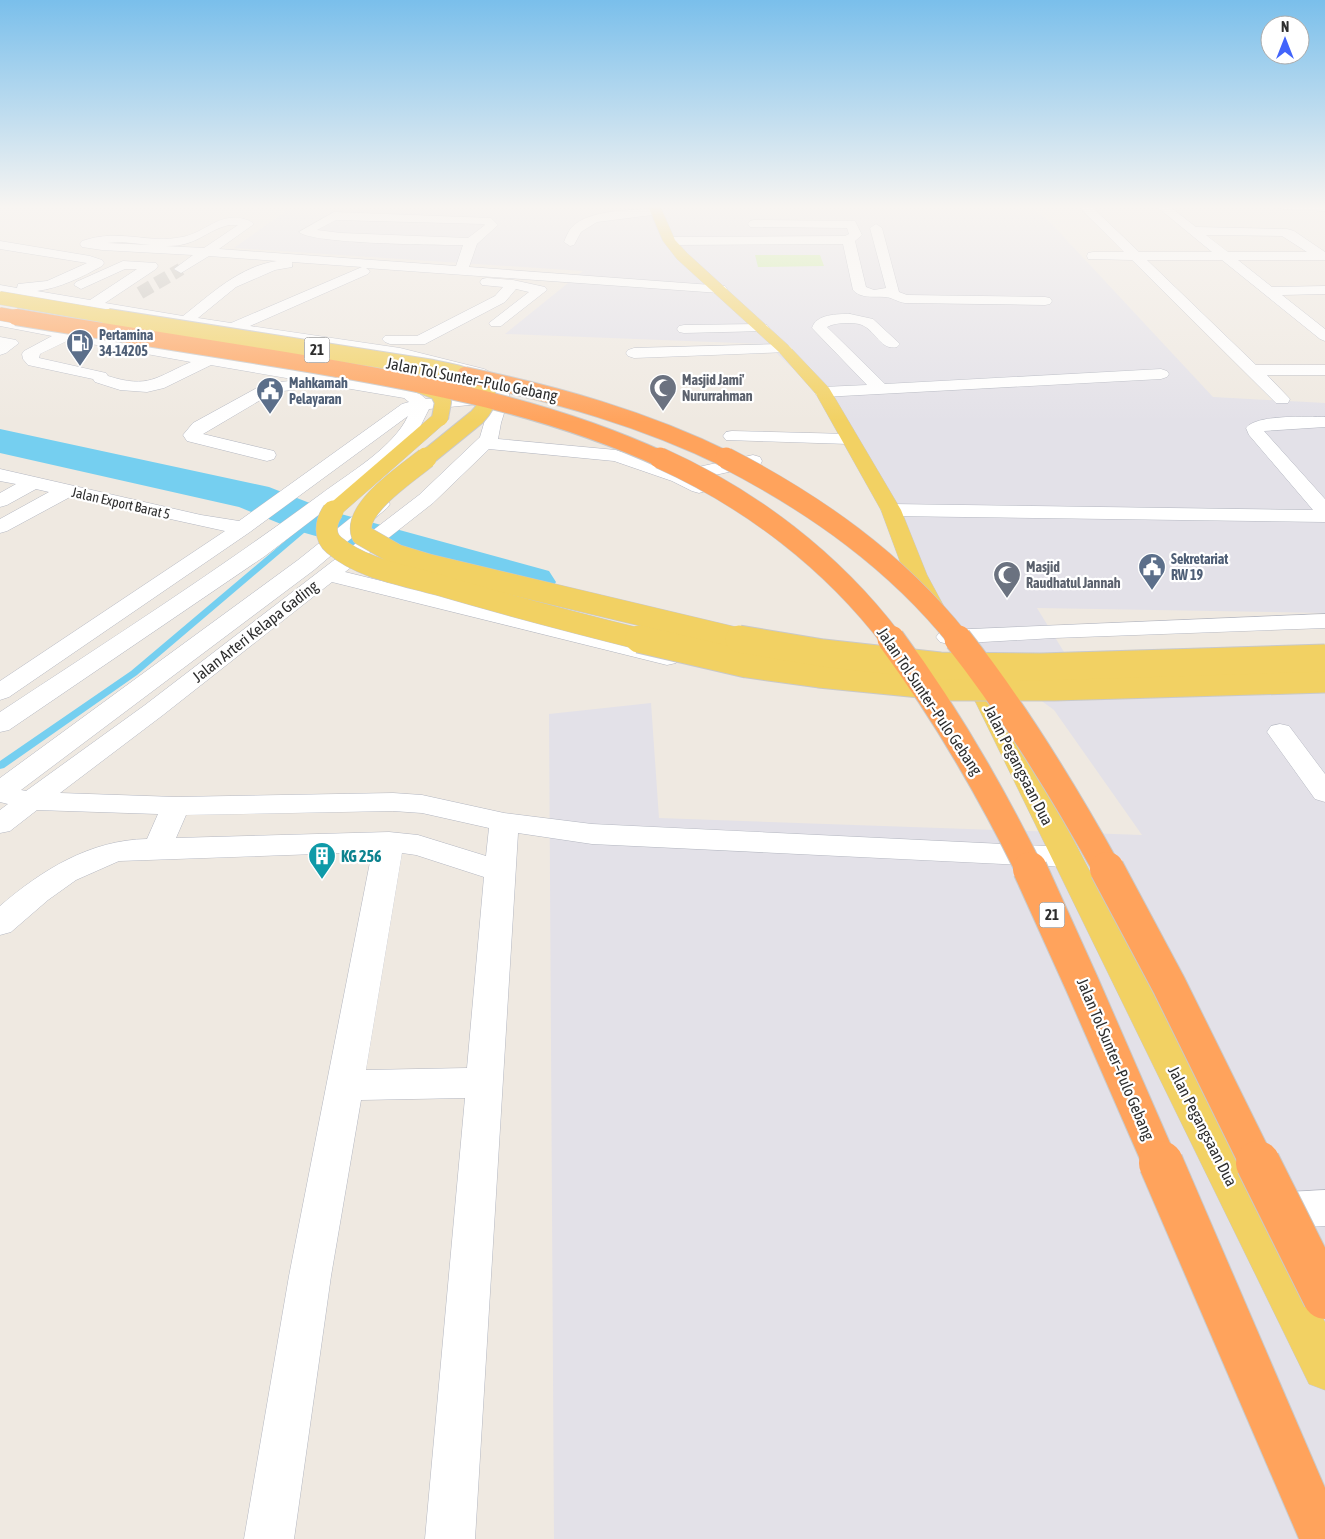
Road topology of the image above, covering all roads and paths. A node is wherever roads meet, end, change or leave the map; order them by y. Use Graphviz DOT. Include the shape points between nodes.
graph roads {
  1 [pos="65,278"];
  2 [pos="95,278"];
  3 [pos="133,278"];
  4 [pos="246,278"];
  5 [pos="348,278"];
  6 [pos="442,278"];
  7 [pos="562,278"];
  8 [pos="707,278"];
  9 [pos="858,278"];
  10 [pos="890,278"];
  11 [pos="1158,278"];
  12 [pos="1253,278"];
  13 [pos="0,283"];
  14 [pos="513,284"];
  15 [pos="0,290"];
  16 [pos="720,290"];
  17 [pos="1325,290"];
  18 [pos="1270,291"];
  19 [pos="889,293"];
  20 [pos="133,298"];
  21 [pos="0,299"];
  22 [pos="50,299"];
  23 [pos="1045,301"];
  24 [pos="92,305"];
  25 [pos="114,309"];
  26 [pos="0,313"];
  27 [pos="191,318"];
  28 [pos="253,320"];
  29 [pos="0,322"];
  30 [pos="496,323"];
  31 [pos="234,328"];
  32 [pos="762,328"];
  33 [pos="684,329"];
  34 [pos="38,330"];
  35 [pos="67,335"];
  36 [pos="1325,336"];
  37 [pos="316,340"];
  38 [pos="892,344"];
  39 [pos="4,345"];
  40 [pos="784,349"];
  41 [pos="154,351"];
  42 [pos="634,353"];
  43 [pos="209,360"];
  44 [pos="264,369"];
  45 [pos="1253,370"];
  46 [pos="1325,370"];
  47 [pos="1161,374"];
  48 [pos="100,376"];
  49 [pos="321,378"];
  50 [pos="880,388"];
  51 [pos="823,392"];
  52 [pos="501,397"];
  53 [pos="1282,398"];
  54 [pos="422,404"];
  55 [pos="1325,422"];
  56 [pos="492,423"];
  57 [pos="732,436"];
  58 [pos="849,439"];
  59 [pos="484,443"];
  60 [pos="267,455"];
  61 [pos="753,461"];
  62 [pos="0,475"];
  63 [pos="679,477"];
  64 [pos="34,483"];
  65 [pos="66,491"];
  66 [pos="724,498"];
  67 [pos="0,501"];
  68 [pos="890,510"];
  69 [pos="1325,511"];
  70 [pos="1325,516"];
  71 [pos="248,524"];
  72 [pos="0,527"];
  73 [pos="323,570"];
  74 [pos="1325,621"];
  75 [pos="954,648"];
  76 [pos="1325,658"];
  77 [pos="1325,679"];
  78 [pos="1325,689"];
  79 [pos="0,692"];
  80 [pos="986,699"];
  81 [pos="0,724"];
  82 [pos="1280,732"];
  83 [pos="0,793"];
  84 [pos="1325,793"];
  85 [pos="28,801"];
  86 [pos="176,806"];
  87 [pos="504,822"];
  88 [pos="0,824"];
  89 [pos="389,842"];
  90 [pos="157,848"];
  91 [pos="1065,856"];
  92 [pos="500,872"];
  93 [pos="0,924"];
  94 [pos="485,1083"];
  95 [pos="344,1085"];
  96 [pos="1325,1208"];
  97 [pos="1248,1213"];
  98 [pos="1325,1297"];
  99 [pos="1325,1368"];
  100 [pos="269,1539"];
  101 [pos="450,1539"];
  102 [pos="1323,1539"];
  1 -- 13 [label="street" via="41,287"];
  2 -- 22 [label="street"];
  3 -- 24 [label="street"];
  4 -- 27 [label="street" via="231,284"];
  5 -- 28 [label="street"];
  6 -- 14 [label="street"];
  7 -- 16 [label="street"];
  8 -- 16 [label="main road, Jalan Pegangsaan Dua"];
  9 -- 19 [label="street" via="860,290"];
  10 -- 19 [label="street" via="893,290"];
  11 -- 45 [label="street"];
  12 -- 18 [label="street"];
  14 -- 28 [label="street" via="500,299 415,342"];
  14 -- 30 [label="street" via="540,290"];
  15 -- 22 [label="street"];
  16 -- 32 [label="main road, Jalan Pegangsaan Dua"];
  17 -- 18 [label="street"];
  18 -- 36 [label="street"];
  19 -- 23 [label="street" via="905,300"];
  20 -- 25 [label="street"];
  21 -- 76 [label="main road, bridge" via="413,365 475,380 486,389 488,404 477,417 384,492 365,512 360,530 362,536 397,555 430,565 756,644 930,665 1041,667"];
  21 -- 98 [label="highway, Jalan Tol Sunter–Pulo Gebang / 21, bridge" via="496,380 559,396 667,432 728,460 812,508 866,546 924,600 961,643 1023,728 1059,786 1143,933"];
  22 -- 24 [label="street"];
  24 -- 25 [label="street"];
  25 -- 27 [label="street"];
  26 -- 77 [label="main road, bridge" via="396,378 436,390 444,404 440,418 333,510 326,530 332,544 364,564 507,605 747,664 951,687 1054,688"];
  26 -- 102 [label="highway, Jalan Tol Sunter–Pulo Gebang / 21, bridge" via="358,372 529,409 640,449 706,481 749,506 817,559 845,585 896,646 953,728 1016,838 1064,940"];
  27 -- 28 [label="street"];
  27 -- 31 [label="street"];
  28 -- 31 [label="street"];
  29 -- 34 [label="street"];
  31 -- 37 [label="street"];
  32 -- 33 [label="street"];
  32 -- 40 [label="main road, Jalan Pegangsaan Dua"];
  34 -- 35 [label="street"];
  34 -- 39 [label="street"];
  35 -- 41 [label="street"];
  35 -- 48 [label="street" via="34,351 30,354 31,359"];
  37 -- 44 [label="street"];
  37 -- 52 [label="street" via="464,367 492,379 501,390"];
  38 -- 50 [label="street" via="864,321 825,321 819,326"];
  40 -- 42 [label="street"];
  40 -- 51 [label="main road, Jalan Pegangsaan Dua"];
  41 -- 43 [label="street"];
  41 -- 48 [label="street"];
  43 -- 44 [label="street"];
  43 -- 48 [label="street" via="149,388 108,382"];
  44 -- 49 [label="street"];
  45 -- 46 [label="street"];
  45 -- 53 [label="street"];
  47 -- 50 [label="street"];
  49 -- 54 [label="street" via="409,394"];
  49 -- 60 [label="street" via="299,385 270,388 192,434"];
  50 -- 51 [label="street"];
  51 -- 58 [label="main road, Jalan Pegangsaan Dua"];
  52 -- 54 [label="street"];
  52 -- 56 [label="street, Jalan Arteri Kelapa Gading"];
  54 -- 71 [label="street" via="408,408"];
  54 -- 81 [label="street" via="410,431 386,454 275,537"];
  55 -- 69 [label="street" via="1265,424 1255,431"];
  56 -- 59 [label="street, Jalan Arteri Kelapa Gading" via="489,439"];
  56 -- 73 [label="street, Jalan Arteri Kelapa Gading, bridge" via="462,441 383,501"];
  57 -- 58 [label="street"];
  58 -- 68 [label="main road, Jalan Pegangsaan Dua"];
  59 -- 63 [label="street" via="616,456"];
  59 -- 73 [label="street, Jalan Arteri Kelapa Gading, bridge" via="382,534"];
  61 -- 63 [label="street"];
  62 -- 64 [label="street, Jalan Export Barat 5"];
  63 -- 66 [label="street"];
  64 -- 65 [label="street, Jalan Export Barat 5"];
  64 -- 67 [label="street"];
  65 -- 71 [label="street, Jalan Export Barat 5" via="201,521"];
  65 -- 72 [label="street"];
  68 -- 70 [label="street"];
  68 -- 75 [label="main road, Jalan Pegangsaan Dua" via="916,575"];
  71 -- 79 [label="street"];
  73 -- 80 [label="street" via="674,660 811,683"];
  73 -- 83 [label="street, Jalan Arteri Kelapa Gading"];
  73 -- 85 [label="street, Jalan Arteri Kelapa Gading" via="154,710"];
  74 -- 75 [label="street" via="1054,630"];
  75 -- 80 [label="main road, Jalan Pegangsaan Dua"];
  78 -- 80 [label="main road"];
  80 -- 91 [label="main road, Jalan Pegangsaan Dua"];
  82 -- 84 [label="street"];
  83 -- 85 [label="street"];
  85 -- 86 [label="street"];
  85 -- 88 [label="street, Jalan Arteri Kelapa Gading"];
  86 -- 87 [label="street" via="393,802 422,804"];
  86 -- 90 [label="street"];
  87 -- 91 [label="street" via="634,837"];
  87 -- 92 [label="street"];
  89 -- 90 [label="street"];
  89 -- 92 [label="street" via="418,845"];
  89 -- 95 [label="street"];
  90 -- 93 [label="street" via="112,852 78,864"];
  91 -- 97 [label="main road, Jalan Pegangsaan Dua"];
  92 -- 94 [label="street"];
  94 -- 95 [label="street"];
  94 -- 101 [label="street"];
  95 -- 100 [label="street"];
  96 -- 97 [label="street"];
  97 -- 99 [label="main road, Jalan Pegangsaan Dua"];
}
